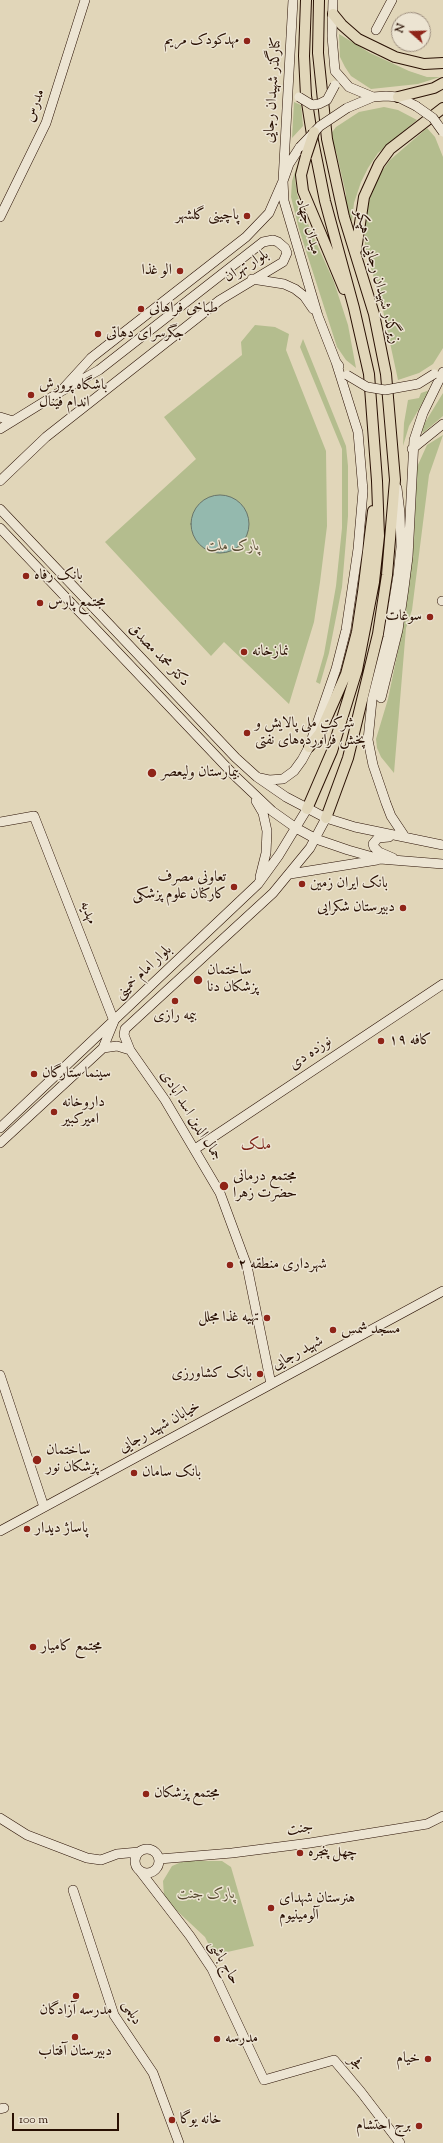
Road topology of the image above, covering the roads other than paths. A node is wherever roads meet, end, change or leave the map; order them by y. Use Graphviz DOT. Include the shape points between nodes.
graph roads {
  1 [pos="85,0"];
  2 [pos="293,0"];
  3 [pos="306,0"];
  4 [pos="319,0"];
  5 [pos="333,0"];
  6 [pos="392,0"];
  7 [pos="333,14"];
  8 [pos="376,30"];
  9 [pos="443,63"];
  10 [pos="335,70"];
  11 [pos="288,79"];
  12 [pos="443,83"];
  13 [pos="398,97"];
  14 [pos="373,98"];
  15 [pos="442,109"];
  16 [pos="314,132"];
  17 [pos="443,132"];
  18 [pos="283,181"];
  19 [pos="0,217"];
  20 [pos="356,254"];
  21 [pos="252,279"];
  22 [pos="354,308"];
  23 [pos="318,316"];
  24 [pos="336,362"];
  25 [pos="443,365"];
  26 [pos="438,373"];
  27 [pos="60,392"];
  28 [pos="0,418"];
  29 [pos="13,422"];
  30 [pos="443,424"];
  31 [pos="0,429"];
  32 [pos="412,449"];
  33 [pos="395,480"];
  34 [pos="0,481"];
  35 [pos="377,481"];
  36 [pos="2,515"];
  37 [pos="0,528"];
  38 [pos="381,698"];
  39 [pos="309,747"];
  40 [pos="257,777"];
  41 [pos="247,788"];
  42 [pos="307,809"];
  43 [pos="326,818"];
  44 [pos="0,822"];
  45 [pos="296,828"];
  46 [pos="316,838"];
  47 [pos="405,838"];
  48 [pos="443,845"];
  49 [pos="380,859"];
  50 [pos="402,861"];
  51 [pos="443,864"];
  52 [pos="290,874"];
  53 [pos="258,884"];
  54 [pos="443,984"];
  55 [pos="114,1021"];
  56 [pos="125,1029"];
  57 [pos="103,1048"];
  58 [pos="130,1050"];
  59 [pos="0,1128"];
  60 [pos="0,1143"];
  61 [pos="195,1149"];
  62 [pos="443,1291"];
  63 [pos="0,1375"];
  64 [pos="271,1384"];
  65 [pos="44,1507"];
  66 [pos="0,1531"];
  67 [pos="443,1816"];
  68 [pos="0,1818"];
  69 [pos="139,1852"];
  70 [pos="159,1859"];
  71 [pos="157,1869"];
  72 [pos="140,1871"];
  73 [pos="73,1890"];
  74 [pos="157,1893"];
  75 [pos="264,2080"];
  76 [pos="179,2143"];
  77 [pos="400,2143"];
  1 -- 19 [label="main road, مدرس" via="46,123"];
  2 -- 11 [label="main road, کنارگذر شهیدان رجایی"];
  3 -- 22 [label="main road, زیرگذر شهیدان رجایی - هپکو" via="304,56 306,96 313,141 326,208"];
  4 -- 20 [label="main road, زیرگذر شهیدان رجایی - هپکو" via="320,76 327,139 344,217"];
  5 -- 7 [label="main road"];
  6 -- 8 [label="main road"];
  7 -- 9 [label="main road" via="358,39 395,57 419,63"];
  7 -- 10 [label="main road"];
  10 -- 11 [label="main road, bridge" via="335,85 327,100 319,104 312,105 299,97"];
  10 -- 14 [label="main road" via="349,87"];
  11 -- 18 [label="main road, کنارگذر شهیدان رجایی"];
  12 -- 13 [label="main road" via="434,88"];
  13 -- 14 [label="main road, میدان جهاد"];
  13 -- 17 [label="main road, میدان جهاد, bridge" via="433,118"];
  14 -- 16 [label="main road, میدان جهاد, bridge" via="347,108"];
  15 -- 20 [label="main road" via="390,149 378,164 364,196"];
  16 -- 18 [label="main road, میدان جهاد, bridge" via="289,164"];
  16 -- 22 [label="main road, bridge" via="301,175 303,191 339,280"];
  18 -- 23 [label="main road, میدان جهاد" via="284,201"];
  18 -- 27 [label="main road, بلوار تهران" via="269,213 257,227 91,358"];
  20 -- 33 [label="main road, زیرگذر شهیدان رجایی - هپکو" via="374,314 386,374"];
  21 -- 23 [label="main road" via="284,284 295,289 304,296"];
  21 -- 27 [label="main road, بلوار تهران" via="283,262 286,253 282,244 273,240 263,242 99,370"];
  21 -- 34 [label="main road, بلوار تهران" via="220,300 46,437"];
  22 -- 35 [label="main road, زیرگذر شهیدان رجایی - هپکو" via="369,374"];
  23 -- 24 [label="main road, میدان جهاد"];
  24 -- 26 [label="main road, میدان جهاد, bridge" via="347,374 367,387 385,390 418,384"];
  24 -- 39 [label="main road" via="358,432 363,491 358,549 346,630 336,669"];
  25 -- 26 [label="main road, میدان جهاد"];
  26 -- 32 [label="main road"];
  27 -- 29 [label="main road, بلوار تهران"];
  28 -- 29 [label="main road"];
  29 -- 31 [label="main road, بلوار تهران"];
  30 -- 32 [label="main road"];
  32 -- 38 [label="main road" via="409,543 404,588 398,630"];
  33 -- 43 [label="main road, زیرگذر شهیدان رجایی - هپکو" via="387,575 378,634 348,758"];
  33 -- 47 [label="main road" via="400,513 401,547 392,617 372,700 368,740 373,765 386,803"];
  35 -- 39 [label="main road" via="364,592 346,674 320,733"];
  35 -- 42 [label="main road, زیرگذر شهیدان رجایی - هپکو" via="379,536 375,575 357,670 332,751"];
  36 -- 40 [label="main road, دکتر محمد مصدق"];
  37 -- 41 [label="main road, دکتر محمد مصدق"];
  39 -- 40 [label="main road" via="287,777 278,780"];
  40 -- 41 [label="main road" via="261,785 259,790 254,792"];
  40 -- 42 [label="main road, دکتر محمد مصدق"];
  41 -- 45 [label="main road, دکتر محمد مصدق" via="272,811"];
  41 -- 53 [label="main road" via="263,813 268,831 264,864"];
  42 -- 43 [label="main road, دکتر محمد مصدق"];
  42 -- 45 [label="main road, بلوار امام خمینی"];
  43 -- 46 [label="main road, بلوار امام خمینی"];
  43 -- 47 [label="main road, دکتر محمد مصدق"];
  44 -- 55 [label="main road, مهدیه" via="34,816"];
  45 -- 46 [label="main road, دکتر محمد مصدق"];
  45 -- 53 [label="main road, بلوار امام خمینی"];
  46 -- 49 [label="main road, دکتر محمد مصدق"];
  46 -- 52 [label="main road, بلوار امام خمینی"];
  47 -- 48 [label="main road"];
  47 -- 50 [label="main road" via="378,838 373,844 379,852"];
  49 -- 50 [label="main road"];
  49 -- 52 [label="main road"];
  50 -- 51 [label="main road"];
  52 -- 56 [label="main road, بلوار امام خمینی" via="273,893"];
  53 -- 55 [label="main road, بلوار امام خمینی"];
  54 -- 61 [label="main road, نوزده دی"];
  55 -- 57 [label="main road"];
  55 -- 59 [label="main road, بلوار امام خمینی"];
  56 -- 58 [label="main road, جمال الدین اسد آبادی" via="124,1038"];
  57 -- 58 [label="main road" via="117,1046"];
  57 -- 60 [label="main road"];
  58 -- 61 [label="main road, جمال الدین اسد آبادی"];
  61 -- 64 [label="main road, جمال الدین اسد آبادی" via="220,1193 242,1250"];
  62 -- 64 [label="main road, شهید رجایی"];
  63 -- 65 [label="main road"];
  64 -- 65 [label="main road, خیابان شهید رجایی"];
  65 -- 66 [label="main road, خیابان شهید رجایی"];
  67 -- 70 [label="main road, جنت" via="427,1824 310,1843"];
  68 -- 69 [label="main road" via="27,1835 94,1860"];
  69 -- 70 [label="main road" via="149,1849 156,1852"];
  69 -- 72 [label="main road" via="135,1862"];
  70 -- 71 [label="main road"];
  71 -- 72 [label="main road" via="151,1873"];
  71 -- 74 [label="main road"];
  72 -- 74 [label="main road, حاج باشی"];
  73 -- 76 [label="main road, دیلمی" via="114,2015 152,2074"];
  74 -- 75 [label="main road, حاج باشی" via="212,1969"];
  75 -- 77 [label="main road, فجر" via="334,2060"];
}
